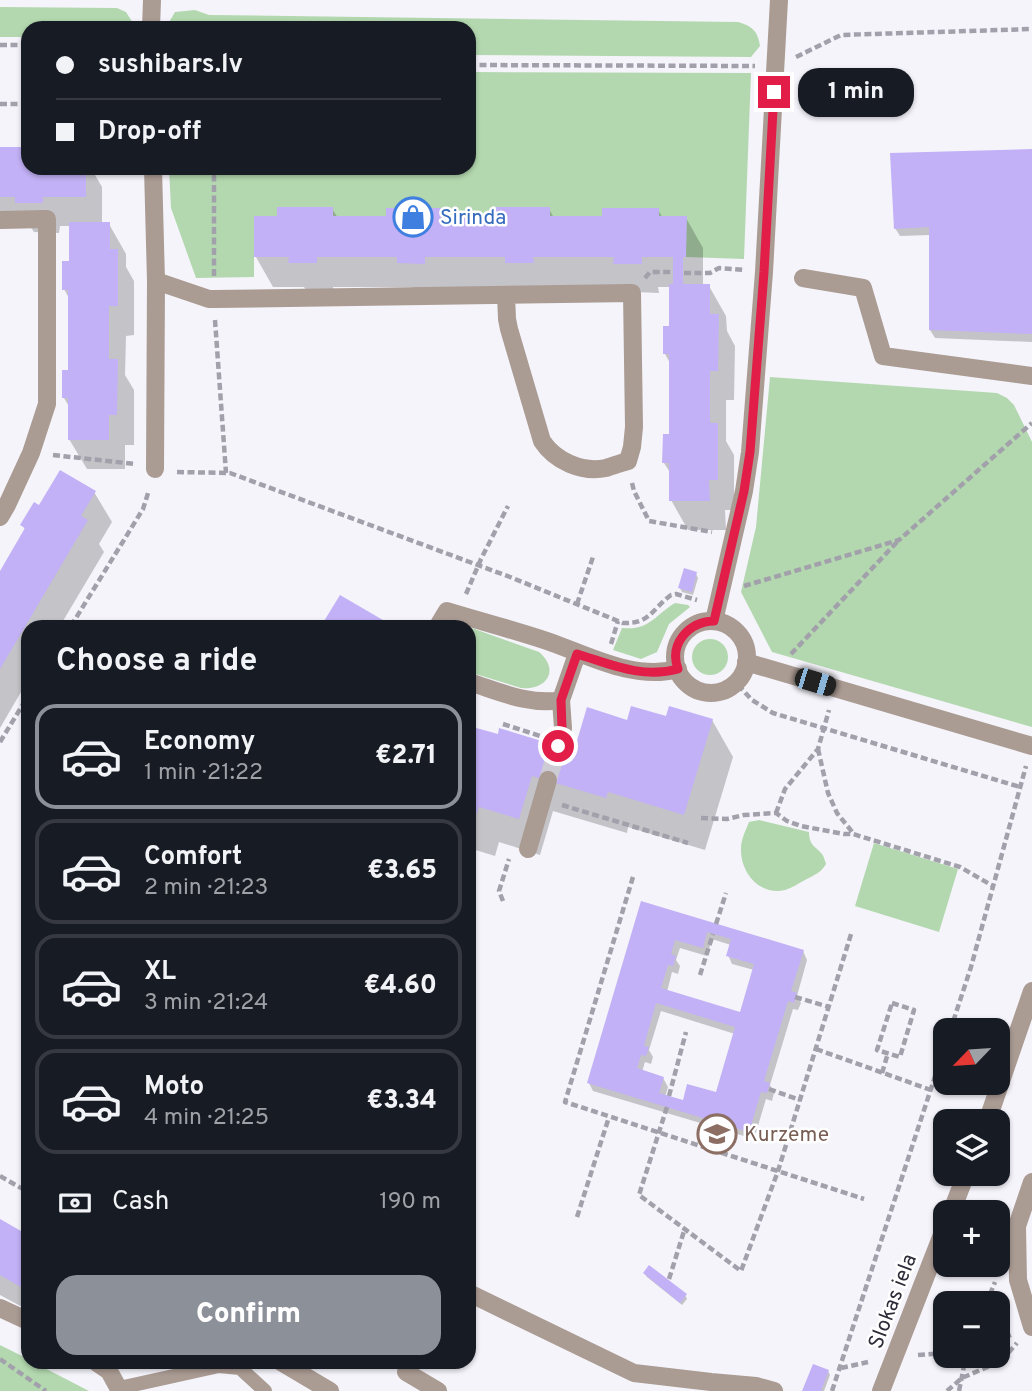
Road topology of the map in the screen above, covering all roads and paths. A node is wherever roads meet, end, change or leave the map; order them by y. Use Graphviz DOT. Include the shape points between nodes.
graph roads {
  1 [pos="152,0"];
  2 [pos="779,0"];
  3 [pos="151,21"];
  4 [pos="0,45"];
  5 [pos="21,45"];
  6 [pos="0,104"];
  7 [pos="21,104"];
  8 [pos="153,175"];
  9 [pos="0,220"];
  10 [pos="684,272"];
  11 [pos="764,272"];
  12 [pos="803,278"];
  13 [pos="156,281"];
  14 [pos="506,295"];
  15 [pos="1032,376"];
  16 [pos="1032,423"];
  17 [pos="31,453"];
  18 [pos="628,461"];
  19 [pos="155,469"];
  20 [pos="508,506"];
  21 [pos="0,517"];
  22 [pos="734,535"];
  23 [pos="899,540"];
  24 [pos="593,557"];
  25 [pos="478,566"];
  26 [pos="577,604"];
  27 [pos="717,607"];
  28 [pos="457,614"];
  29 [pos="75,620"];
  30 [pos="442,620"];
  31 [pos="577,654"];
  32 [pos="746,662"];
  33 [pos="678,669"];
  34 [pos="775,671"];
  35 [pos="735,682"];
  36 [pos="476,684"];
  37 [pos="835,688"];
  38 [pos="561,700"];
  39 [pos="21,708"];
  40 [pos="503,724"];
  41 [pos="824,729"];
  42 [pos="0,742"];
  43 [pos="553,742"];
  44 [pos="1032,746"];
  45 [pos="818,749"];
  46 [pos="548,780"];
  47 [pos="1020,787"];
  48 [pos="543,799"];
  49 [pos="776,813"];
  50 [pos="701,818"];
  51 [pos="853,834"];
  52 [pos="688,843"];
  53 [pos="528,849"];
  54 [pos="633,877"];
  55 [pos="993,886"];
  56 [pos="726,893"];
  57 [pos="716,924"];
  58 [pos="852,931"];
  59 [pos="713,934"];
  60 [pos="700,975"];
  61 [pos="1032,991"];
  62 [pos="795,997"];
  63 [pos="829,1007"];
  64 [pos="954,1018"];
  65 [pos="686,1032"];
  66 [pos="816,1049"];
  67 [pos="888,1053"];
  68 [pos="882,1073"];
  69 [pos="933,1084"];
  70 [pos="769,1088"];
  71 [pos="931,1090"];
  72 [pos="669,1096"];
  73 [pos="800,1100"];
  74 [pos="667,1107"];
  75 [pos="991,1109"];
  76 [pos="609,1116"];
  77 [pos="659,1133"];
  78 [pos="778,1171"];
  79 [pos="0,1176"];
  80 [pos="1032,1182"];
  81 [pos="21,1188"];
  82 [pos="864,1199"];
  83 [pos="577,1217"];
  84 [pos="685,1228"];
  85 [pos="933,1258"];
  86 [pos="669,1279"];
  87 [pos="476,1296"];
  88 [pos="0,1308"];
  89 [pos="21,1318"];
  90 [pos="1032,1327"];
  91 [pos="0,1359"];
  92 [pos="964,1368"];
  93 [pos="105,1369"];
  94 [pos="207,1369"];
  95 [pos="241,1369"];
  96 [pos="293,1369"];
  97 [pos="407,1369"];
  98 [pos="962,1378"];
  99 [pos="709,1387"];
  100 [pos="120,1390"];
  101 [pos="46,1391"];
  102 [pos="265,1391"];
  103 [pos="330,1391"];
  104 [pos="438,1391"];
  105 [pos="774,1391"];
  106 [pos="832,1391"];
  107 [pos="881,1391"];
  108 [pos="947,1391"];
  109 [pos="959,1391"];
  1 -- 3 [label="street"];
  2 -- 11 [label="street"];
  4 -- 5 [label="path"];
  6 -- 7 [label="path"];
  8 -- 13 [label="street"];
  9 -- 17 [label="street" via="47,219 47,404"];
  10 -- 11 [label="path" via="710,273 719,268"];
  11 -- 22 [label="street" via="750,452"];
  12 -- 15 [label="street" via="863,288 883,356"];
  13 -- 14 [label="street" via="209,299"];
  13 -- 19 [label="street"];
  14 -- 18 [label="street" via="509,329 547,448 580,467 604,468"];
  14 -- 18 [label="street" via="632,293 634,427"];
  16 -- 23 [label="path"];
  17 -- 19 [label="path" via="129,462"];
  17 -- 21 [label="street"];
  18 -- 22 [label="path" via="634,491 649,521"];
  19 -- 25 [label="path" via="230,473"];
  19 -- 29 [label="path" via="143,509"];
  20 -- 25 [label="path"];
  22 -- 27 [label="street"];
  23 -- 27 [label="path"];
  23 -- 34 [label="path"];
  24 -- 26 [label="path"];
  25 -- 26 [label="path"];
  25 -- 28 [label="path"];
  26 -- 27 [label="path" via="632,623 651,615 676,594"];
  27 -- 32 [label="street" via="725,624 744,644"];
  27 -- 33 [label="street" via="682,636 676,649"];
  28 -- 30 [label="street" via="447,611"];
  28 -- 31 [label="street"];
  31 -- 33 [label="street" via="643,673"];
  31 -- 38 [label="street"];
  32 -- 34 [label="street"];
  32 -- 35 [label="street"];
  33 -- 35 [label="street" via="690,686 703,691 723,690"];
  34 -- 37 [label="street"];
  35 -- 41 [label="path" via="773,713"];
  36 -- 38 [label="street" via="528,700"];
  37 -- 41 [label="path"];
  37 -- 44 [label="street"];
  38 -- 43 [label="street" via="562,729"];
  39 -- 42 [label="path"];
  40 -- 43 [label="path"];
  41 -- 45 [label="path"];
  41 -- 47 [label="path"];
  44 -- 47 [label="path"];
  45 -- 49 [label="path" via="785,789"];
  45 -- 51 [label="path" via="828,793"];
  46 -- 48 [label="street"];
  47 -- 55 [label="path"];
  48 -- 52 [label="path"];
  48 -- 53 [label="street"];
  49 -- 50 [label="path"];
  49 -- 51 [label="path" via="801,826"];
  51 -- 55 [label="path" via="960,866"];
  54 -- 76 [label="path" via="565,1102"];
  55 -- 64 [label="path"];
  56 -- 57 [label="path"];
  58 -- 63 [label="path"];
  59 -- 60 [label="path"];
  61 -- 75 [label="street"];
  62 -- 63 [label="path"];
  63 -- 66 [label="path"];
  65 -- 72 [label="path"];
  66 -- 68 [label="path"];
  66 -- 73 [label="path"];
  67 -- 67 [label="path" via="900,1057 915,1010 892,1003 877,1050"];
  67 -- 68 [label="path"];
  68 -- 71 [label="path"];
  69 -- 71 [label="path"];
  70 -- 73 [label="path"];
  71 -- 106 [label="path"];
  73 -- 78 [label="path"];
  74 -- 77 [label="path"];
  76 -- 77 [label="path"];
  76 -- 83 [label="path"];
  77 -- 78 [label="path"];
  77 -- 84 [label="path" via="639,1195"];
  78 -- 82 [label="path"];
  78 -- 84 [label="path" via="741,1270"];
  79 -- 81 [label="path"];
  80 -- 90 [label="street" via="1017,1226 1018,1280"];
  84 -- 86 [label="path"];
  85 -- 107 [label="street, Slokas iela"];
  87 -- 99 [label="street" via="635,1373"];
  88 -- 89 [label="street"];
  90 -- 98 [label="path" via="1001,1361"];
  91 -- 101 [label="path"];
  92 -- 98 [label="path"];
  93 -- 100 [label="street"];
  94 -- 100 [label="lane"];
  95 -- 102 [label="lane"];
  96 -- 103 [label="street"];
  97 -- 104 [label="street"];
  98 -- 108 [label="path"];
  98 -- 109 [label="path"];
  99 -- 105 [label="street" via="756,1385"];
}
